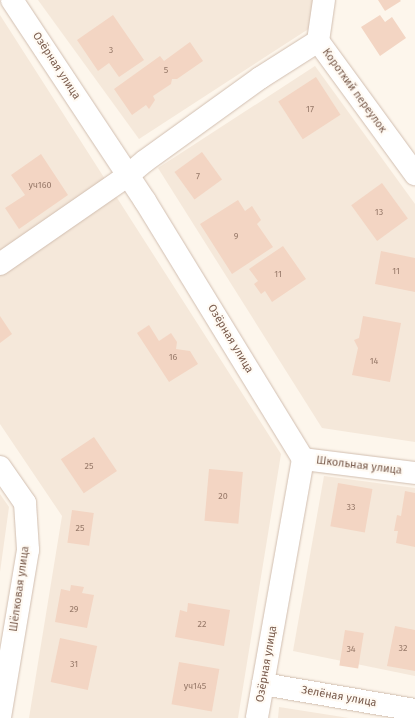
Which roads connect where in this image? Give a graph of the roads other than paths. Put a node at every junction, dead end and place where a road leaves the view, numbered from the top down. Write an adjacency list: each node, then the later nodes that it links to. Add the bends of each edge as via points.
1 (12, 0): 5 (street, Озёрная улица)
2 (324, 0): 3 (street, Короткий переулок)
3 (318, 41): 4 (street, Короткий переулок); 5 (street, via 260,78 145,160)
4 (415, 174)
5 (127, 176): 6 (street); 7 (street, Озёрная улица, via 145,201)
6 (0, 264)
7 (303, 459): 9 (street, Школьная улица); 10 (street, Озёрная улица)
8 (0, 467): 12 (street, Шёлковая улица, via 25,503 28,550)
9 (415, 473)
10 (263, 684): 11 (street, Зелёная улица); 13 (street, Озёрная улица)
11 (415, 710)
12 (0, 718)
13 (257, 718)

